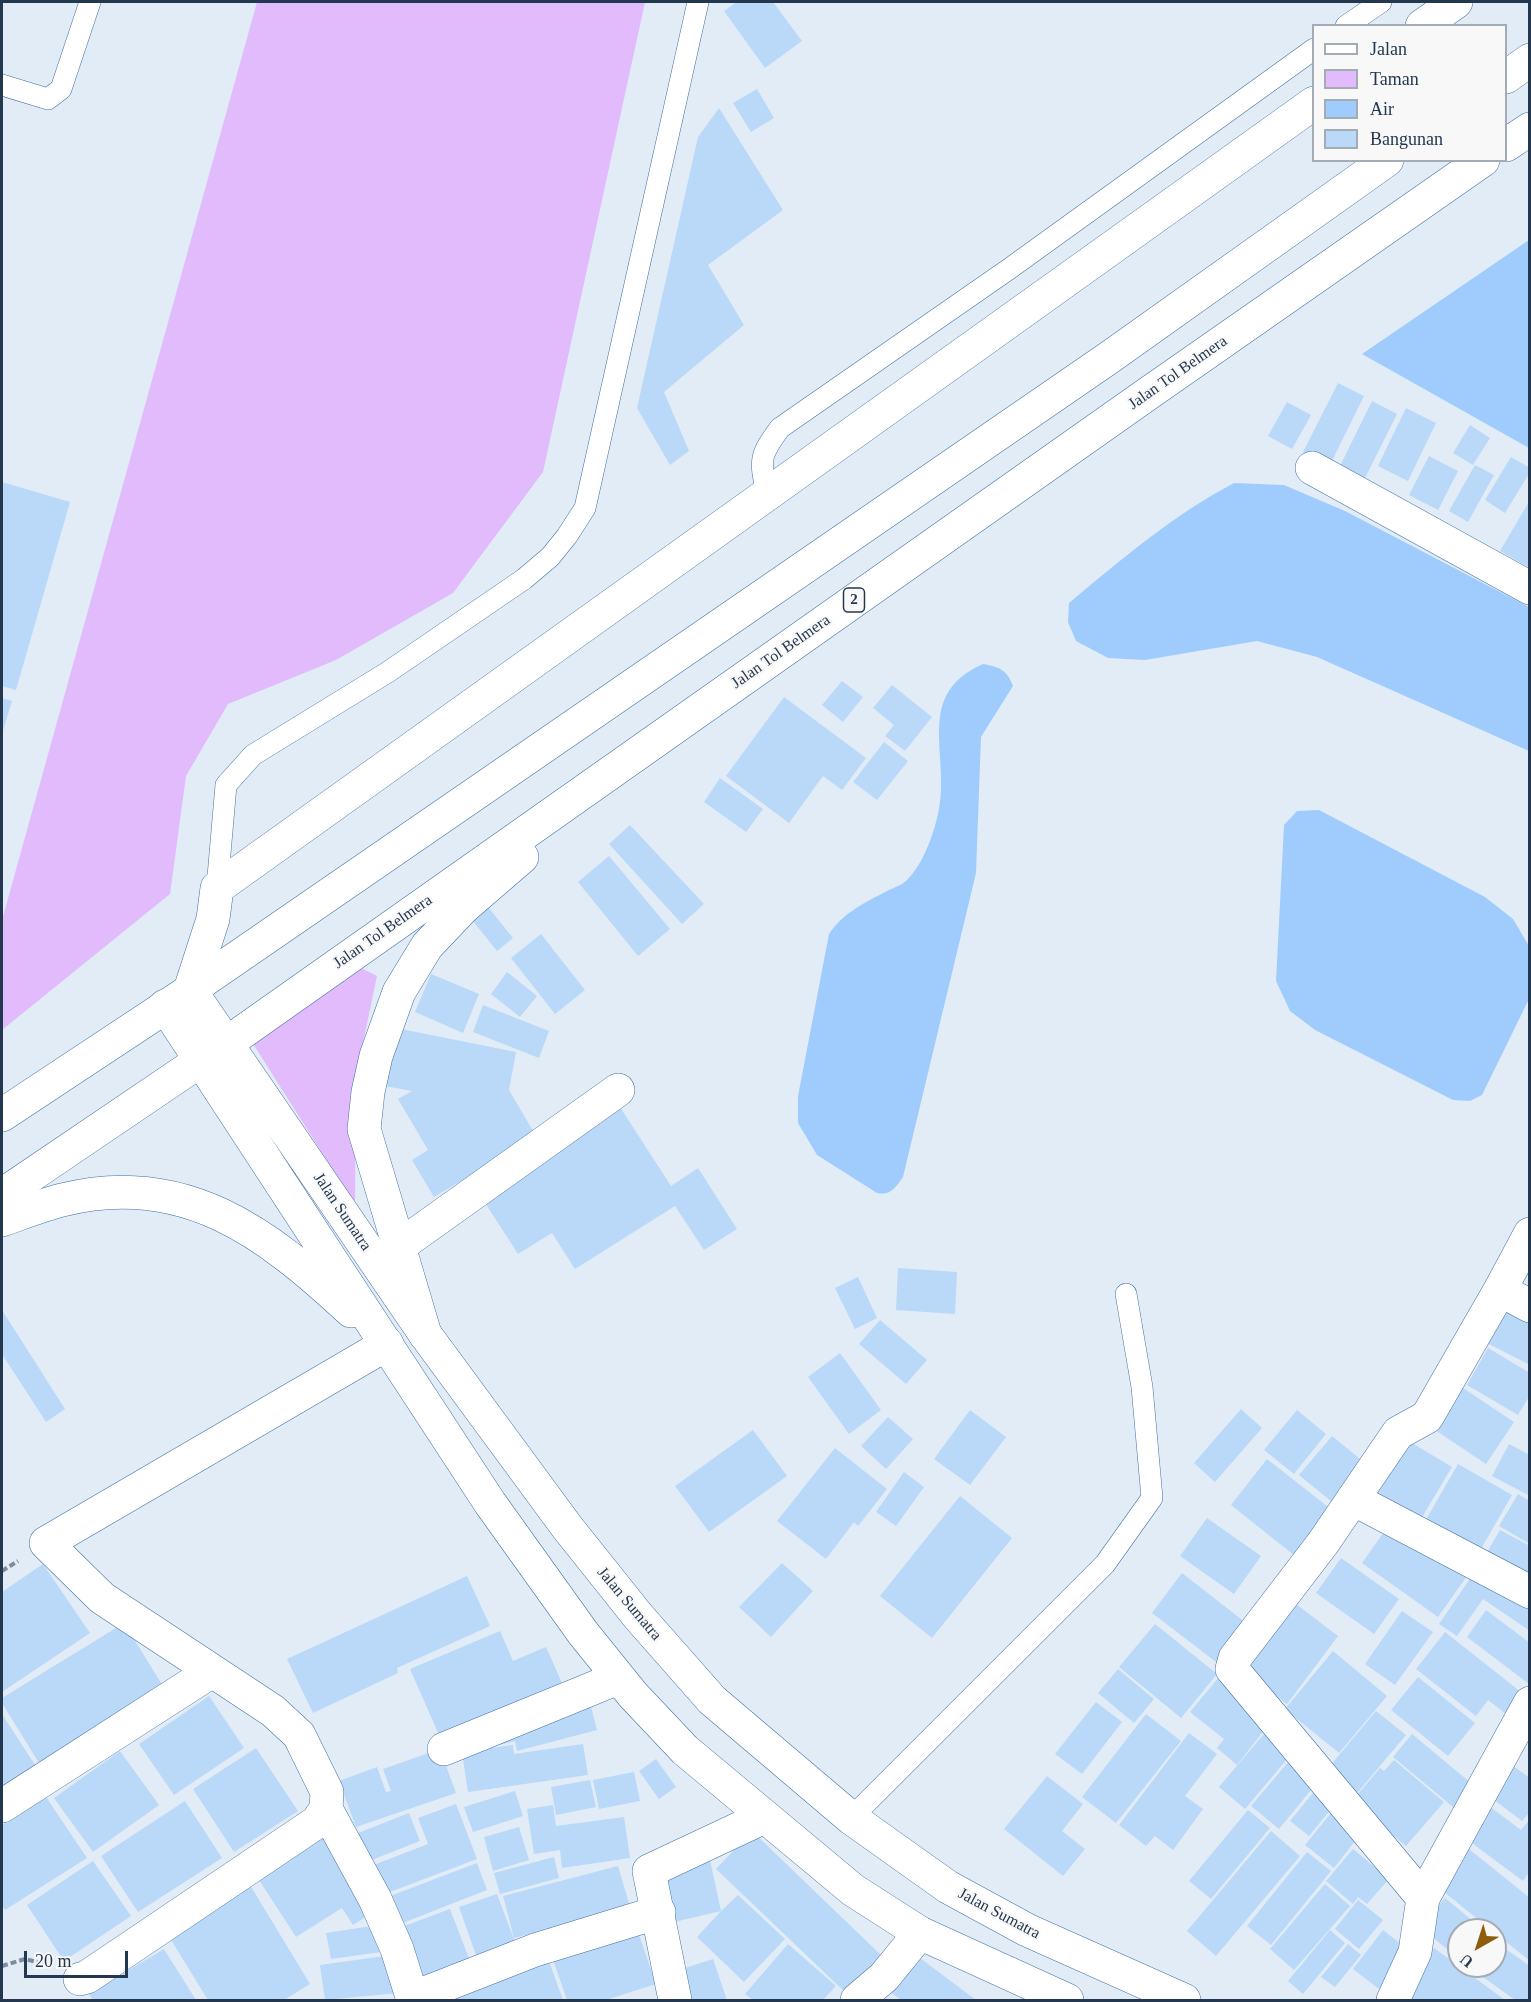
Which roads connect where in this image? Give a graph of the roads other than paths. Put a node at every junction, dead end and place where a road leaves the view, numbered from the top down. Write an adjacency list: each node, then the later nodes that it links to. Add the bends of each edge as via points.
1 (90, 2): 10 (lane, via 61,89 55,96 48,99)
2 (698, 2): 20 (lane, via 585,508 550,557 524,579 388,672 253,755 226,785)
3 (1381, 2): 5 (lane)
4 (1456, 2): 6 (main road)
5 (1349, 24)
6 (1425, 24)
7 (1312, 50): 17 (lane, via 780,428 763,450 760,465)
8 (1530, 60): 9 (main road)
9 (1507, 76)
10 (2, 85)
11 (1312, 104): 17 (main road)
12 (1530, 129): 13 (main road)
13 (1507, 144)
14 (1385, 162): 21 (main road, via 1110,357)
15 (1481, 162): 19 (main road, Jalan Tol Belmera / 2)
16 (1312, 468): 18 (main road)
17 (767, 492): 20 (main road)
18 (1530, 588)
19 (659, 738): 22 (main road, Jalan Tol Belmera / 2); 28 (main road, via 464,907 427,946 399,992 376,1056 364,1129)
20 (217, 888): 21 (main road, via 213,919)
21 (178, 998): 22 (main road, Jalan Sumatra); 24 (main road)
22 (214, 1051): 25 (main road); 32 (main road, Jalan Sumatra); 33 (main road, Jalan Sumatra)
23 (618, 1090): 28 (main road)
24 (2, 1115)
25 (2, 1195)
26 (2, 1220): 33 (main road, via 63,1200 111,1193 162,1195 198,1203 229,1216 305,1269)
27 (1530, 1234): 29 (main road)
28 (398, 1247): 32 (main road)
29 (1500, 1290): 31 (main road); 34 (main road, via 1427,1417 1398,1432)
30 (1126, 1293): 43 (lane, via 1142,1387 1152,1498 1105,1564)
31 (1530, 1306)
32 (425, 1334): 43 (main road, Jalan Sumatra, via 567,1527 645,1624 712,1700)
33 (387, 1344): 36 (main road, via 46,1543 102,1598); 37 (main road, Jalan Sumatra, via 490,1503)
34 (1353, 1499): 35 (main road); 44 (main road, via 1235,1658 1232,1669)
35 (1530, 1592)
36 (212, 1671): 40 (main road); 41 (main road, via 273,1711 299,1735 327,1792)
37 (618, 1678): 39 (main road); 42 (main road, Jalan Sumatra, via 685,1750)
38 (1530, 1703): 44 (main road)
39 (444, 1749)
40 (2, 1806)
41 (326, 1809): 47 (main road, via 317,1822); 48 (main road, via 375,1899 397,1949)
42 (764, 1817): 45 (main road, via 649,1870); 46 (main road, Jalan Sumatra, via 852,1890)
43 (850, 1818): 52 (main road, Jalan Sumatra, via 958,1892 1027,1930)
44 (1423, 1898): 53 (main road, via 1415,1952)
45 (659, 1912): 48 (main road, via 535,1950); 49 (main road)
46 (920, 1933): 50 (main road, via 884,1977); 51 (main road, Jalan Sumatra)
47 (80, 1979)
48 (412, 1999)
49 (675, 2001)
50 (857, 2001)
51 (1067, 2001)
52 (1184, 2001)
53 (1394, 2001)

